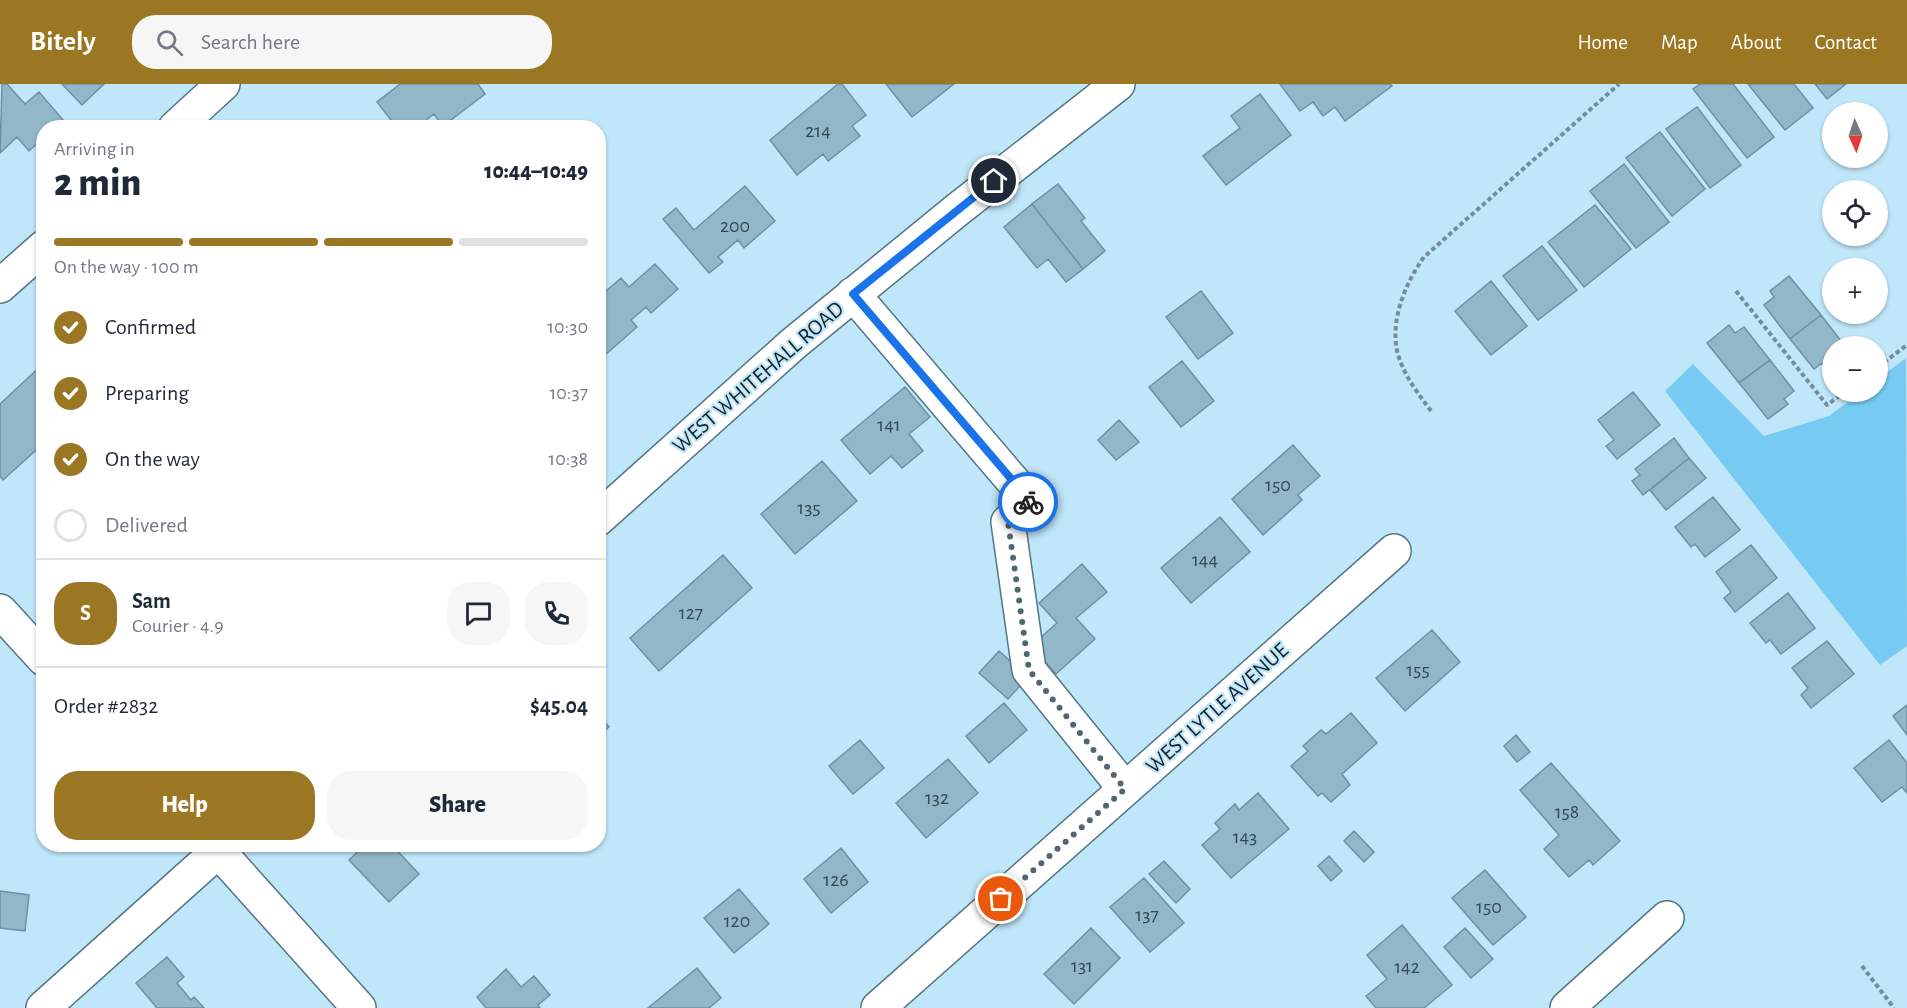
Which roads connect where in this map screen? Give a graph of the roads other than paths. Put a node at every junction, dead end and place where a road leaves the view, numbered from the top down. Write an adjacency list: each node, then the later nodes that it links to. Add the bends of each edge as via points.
1 (223, 84): 3 (street)
2 (1118, 84): 6 (street, WEST WHITEHALL ROAD)
3 (185, 120)
4 (36, 254): 5 (street)
5 (0, 286)
6 (853, 294): 7 (street, WEST WHITEHALL ROAD); 11 (street, via 1030,501 1008,522 1029,670)
7 (606, 512)
8 (1394, 551): 11 (street, WEST LYTLE AVENUE)
9 (0, 611): 10 (street)
10 (36, 650)
11 (1125, 789): 17 (street, WEST LYTLE AVENUE)
12 (214, 852): 15 (street)
13 (223, 852): 16 (street)
14 (1667, 918): 18 (street)
15 (43, 1008)
16 (360, 1008)
17 (878, 1008)
18 (1567, 1008)

